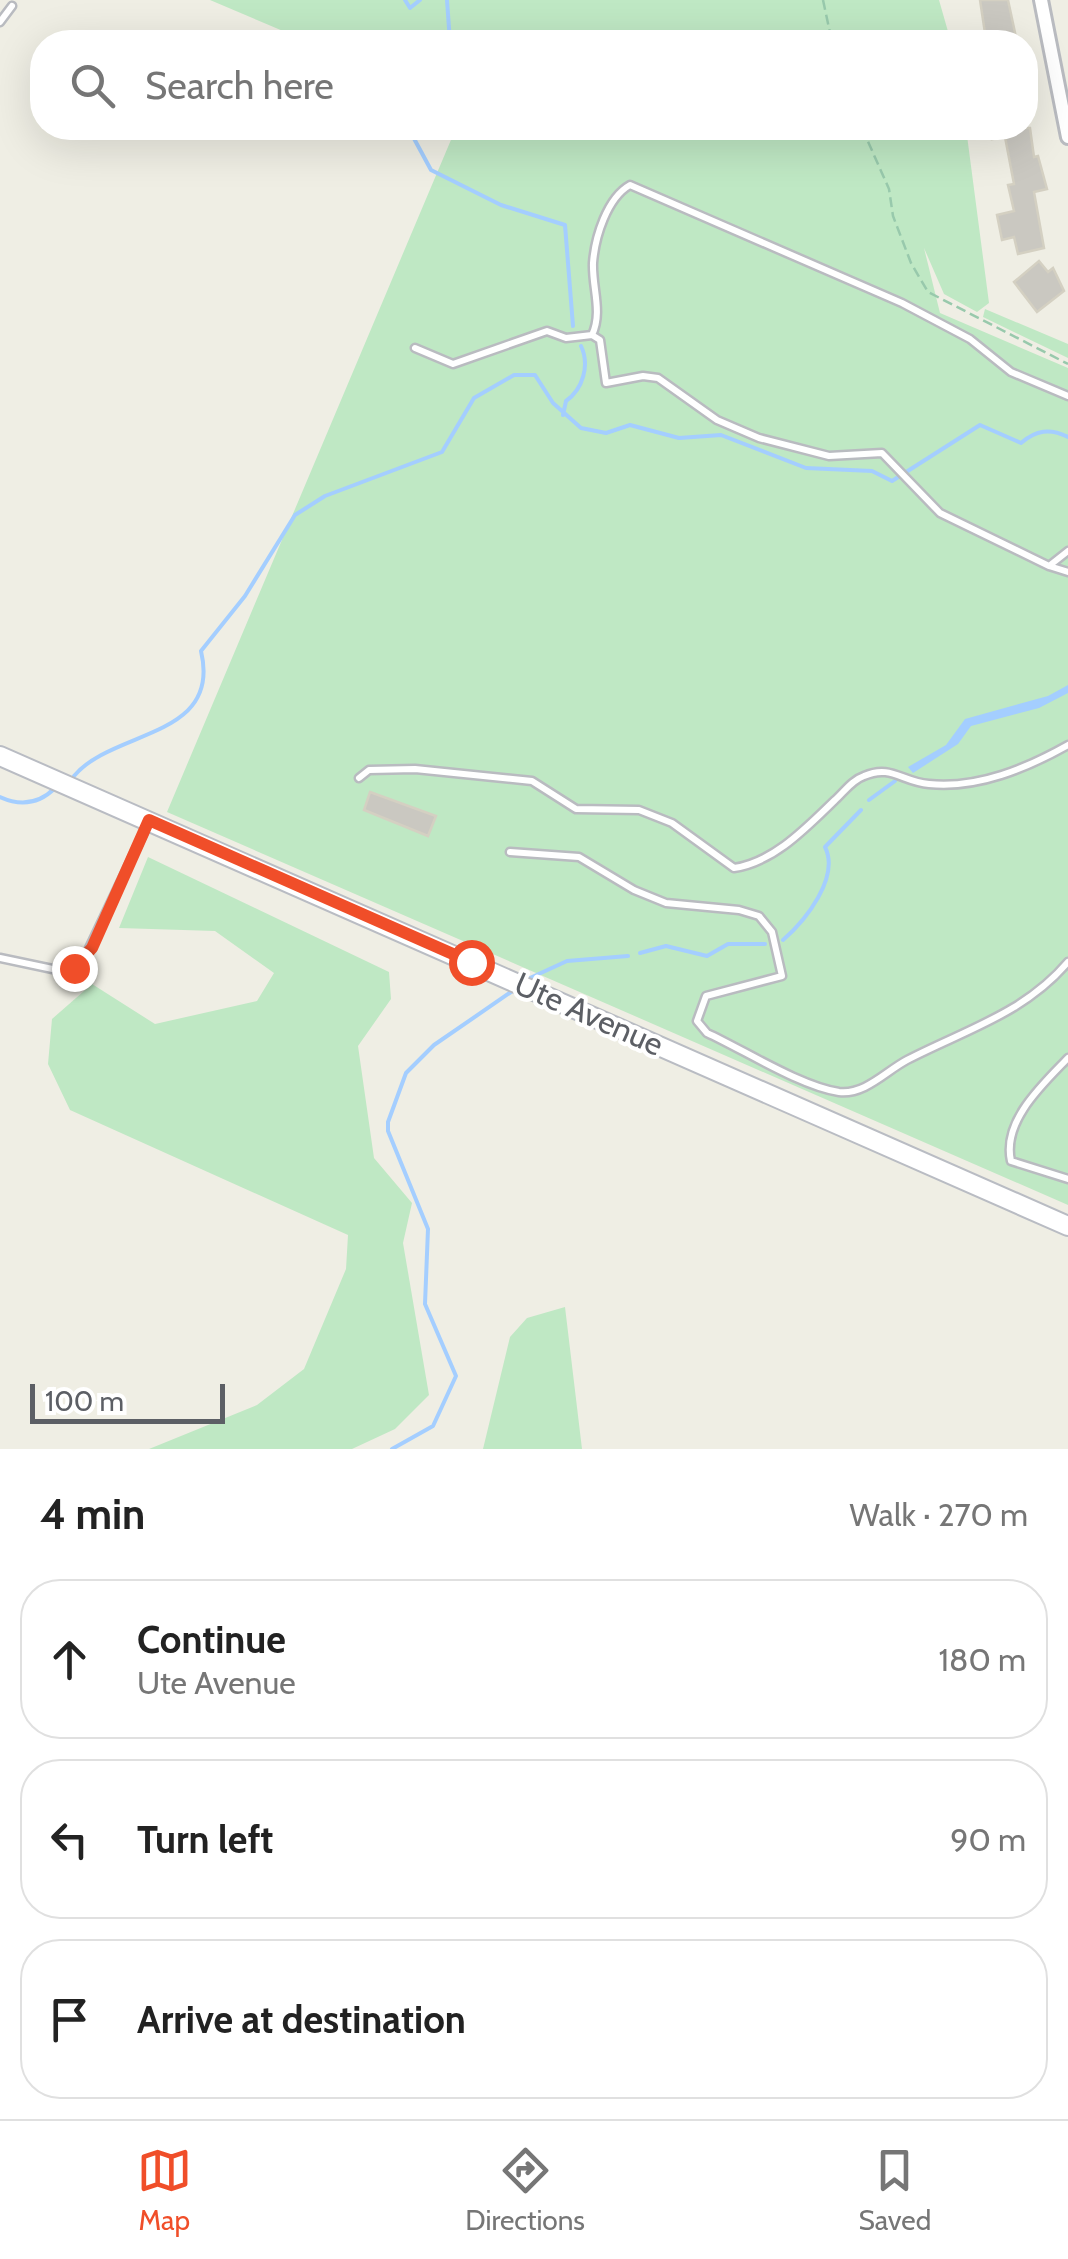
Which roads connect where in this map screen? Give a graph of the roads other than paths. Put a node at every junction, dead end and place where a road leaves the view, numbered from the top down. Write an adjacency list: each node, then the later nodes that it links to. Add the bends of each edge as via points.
1 (1041, 0): 4 (street)
2 (12, 6): 3 (lane)
3 (0, 22)
4 (1068, 137)
5 (592, 335): 6 (lane, via 566,338 547,331 453,364); 7 (lane, via 598,322 594,262 610,204 630,184 902,303 970,338 1010,372); 9 (lane, via 600,340 606,383 658,378 718,420 759,438 828,456 882,453 940,513)
6 (415, 348)
7 (1068, 396)
8 (1068, 551): 9 (lane)
9 (1049, 566): 10 (lane)
10 (1068, 572)
11 (1068, 745): 13 (lane, via 1028,768 959,783 930,785 881,769 858,778 771,854 734,868 672,823 639,810 576,809 532,782 415,769 369,770)
12 (0, 756): 14 (main road, Ute Avenue)
13 (359, 778)
14 (149, 820): 16 (lane, via 82,963 46,970); 20 (main road, Ute Avenue)
15 (510, 852): 17 (lane, via 579,856 666,903 760,916 772,932 782,976 706,996 697,1021 707,1033 843,1092 1005,1015 1050,984)
16 (0, 958)
17 (1068, 962)
18 (1068, 1058): 19 (lane, via 1026,1108 1008,1147 1012,1161)
19 (1068, 1179)
20 (1068, 1226)

